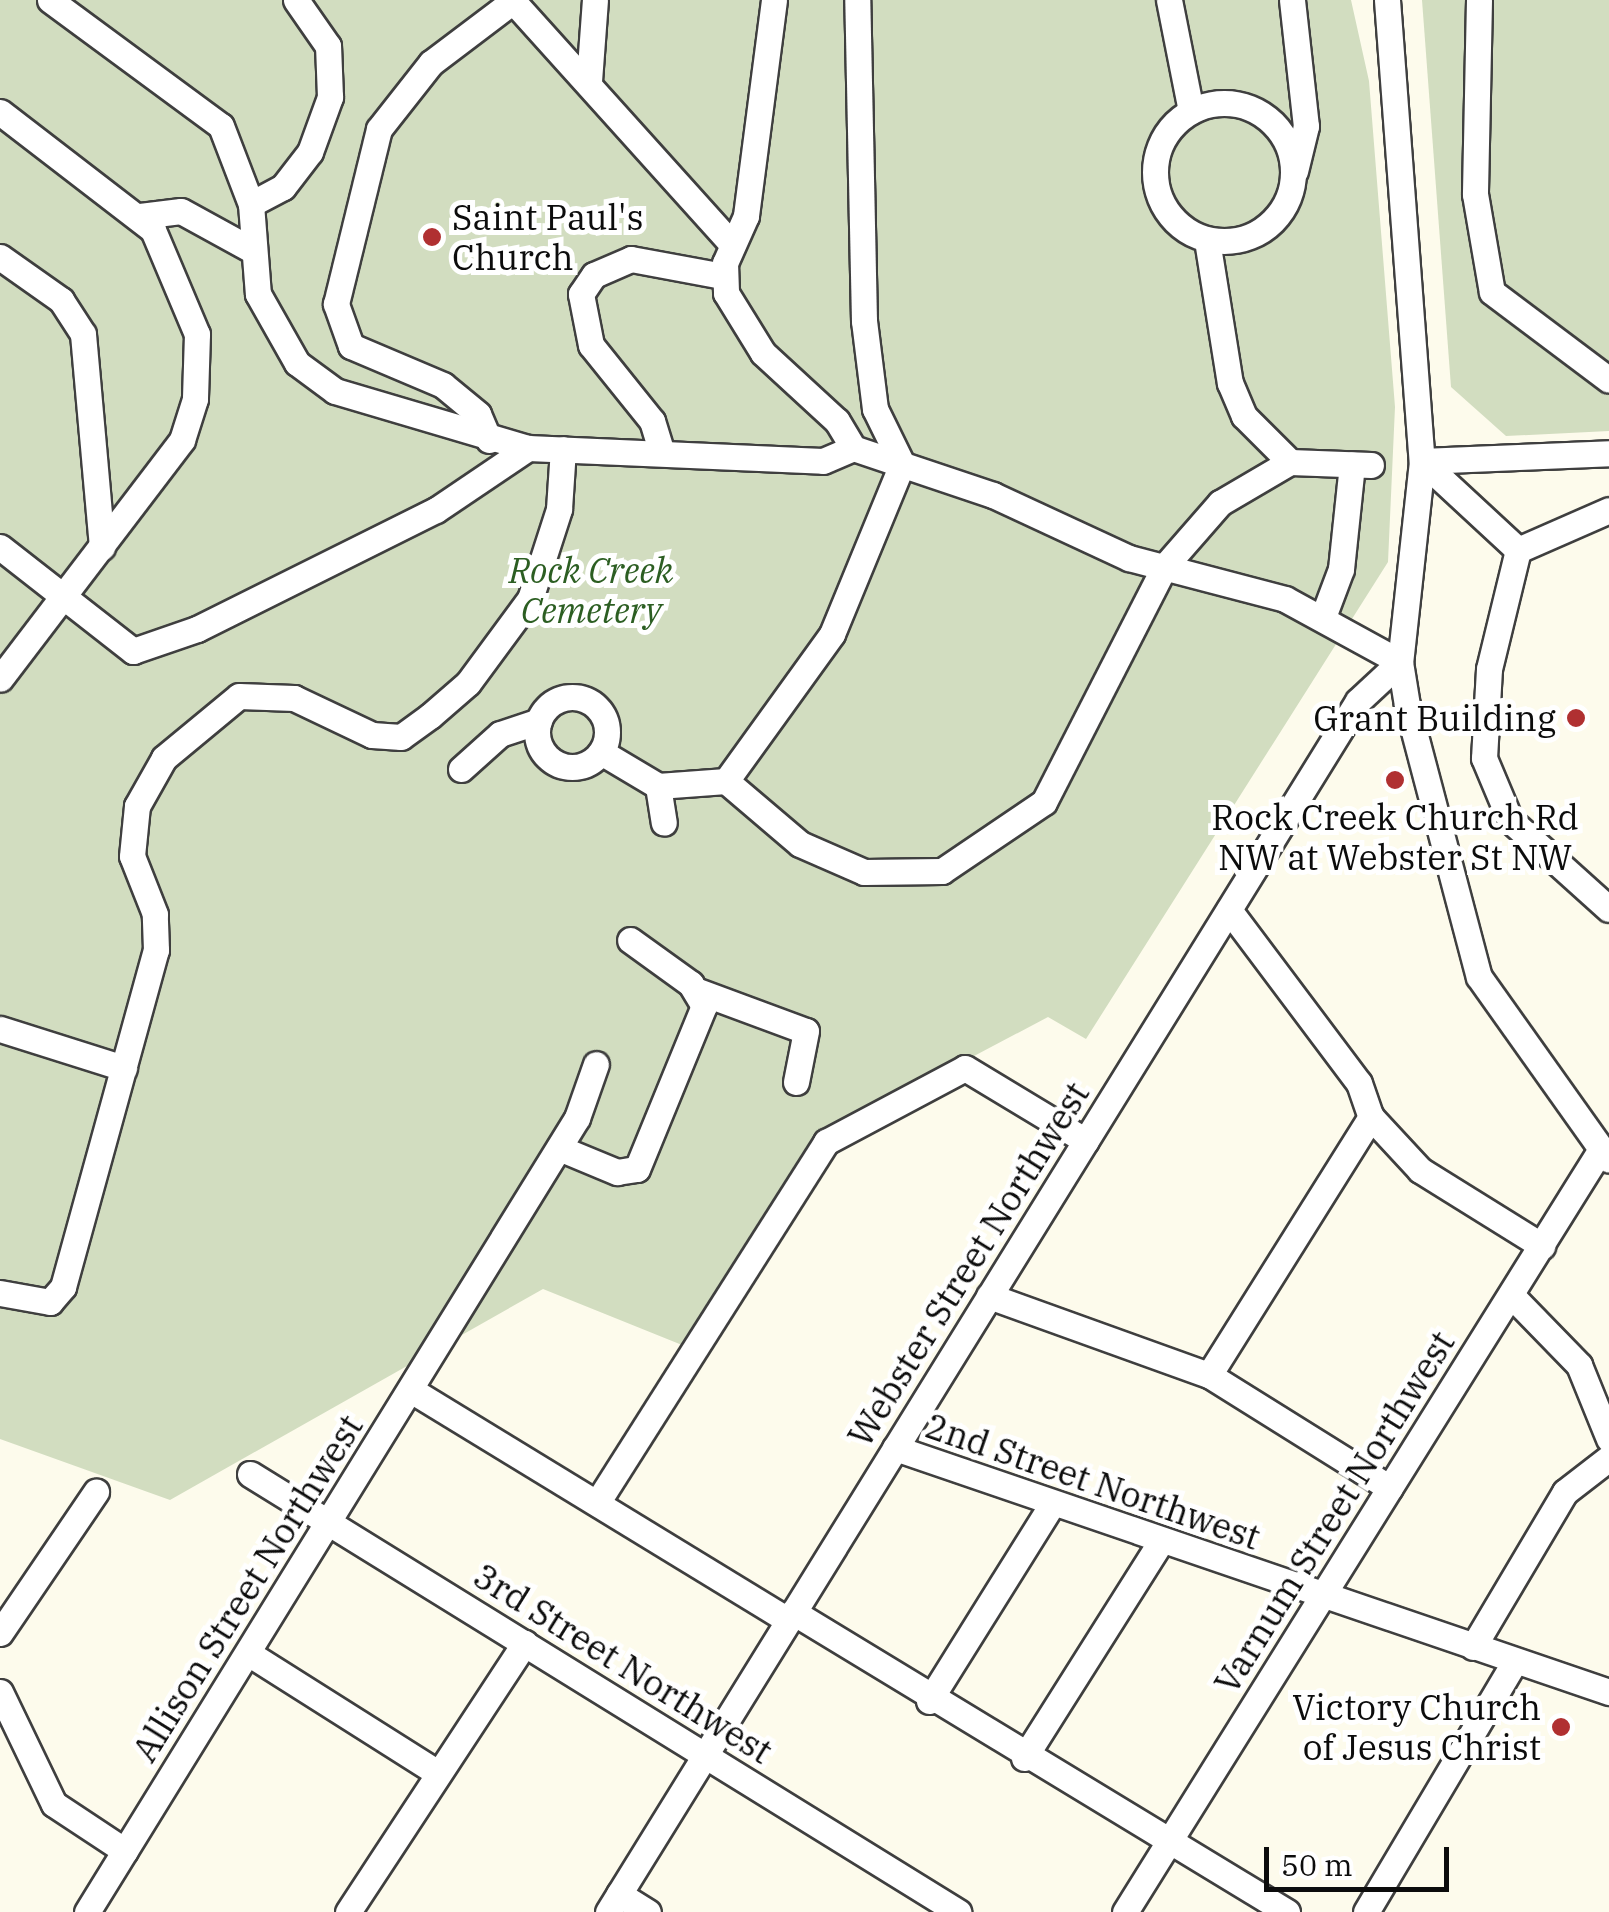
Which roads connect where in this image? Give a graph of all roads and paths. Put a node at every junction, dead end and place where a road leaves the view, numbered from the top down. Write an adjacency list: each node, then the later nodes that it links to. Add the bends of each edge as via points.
1 (50, 0): 15 (street, via 221,126)
2 (296, 0): 15 (street, via 328,46 330,97 310,152 283,187)
3 (512, 0): 11 (street); 23 (street, via 431,63 379,129 336,304 351,346 444,385 478,414)
4 (594, 0): 11 (street)
5 (774, 0): 18 (street, via 746,216)
6 (857, 0): 31 (street, via 864,321 875,409)
7 (1169, 0): 12 (street)
8 (1292, 0): 14 (street, via 1306,126)
9 (1387, 0): 29 (street)
10 (1479, 0): 22 (street, via 1475,194 1486,275 1522,319)
11 (590, 81): 18 (street)
12 (1192, 111): 14 (street, via 1221,103 1267,118 1286,142); 17 (street, via 1166,134 1155,181 1171,218)
13 (0, 112): 16 (street)
14 (1293, 180): 17 (street, via 1269,226 1237,241)
15 (251, 204): 19 (street)
16 (140, 216): 19 (street, via 181,211); 34 (street, via 188,297 195,399 182,440)
17 (1207, 240): 30 (street, via 1230,383 1244,416)
18 (732, 244): 21 (street)
19 (250, 249): 23 (street, via 258,294 297,364 372,408)
20 (0, 256): 34 (street, via 61,300 83,334)
21 (723, 276): 25 (street, via 744,329); 27 (street, via 631,259 594,275 581,294 591,345 652,421)
22 (1609, 380)
23 (490, 440): 24 (street)
24 (528, 448): 26 (street); 37 (street, via 436,510 133,650)
25 (853, 448): 27 (street, via 823,461); 31 (street)
26 (563, 449): 27 (street); 53 (street, via 559,509 530,599 468,684 430,716 401,737 372,735 294,698 239,696 164,758 137,806 132,856 156,914 156,950)
27 (662, 450)
28 (1609, 453): 29 (street)
29 (1422, 461): 35 (street); 39 (street)
30 (1290, 462): 36 (street, via 1220,503); 38 (street, via 1361,465 1341,569)
31 (902, 464): 36 (street); 44 (street, via 832,634)
32 (1609, 510): 35 (street)
33 (0, 547): 37 (street)
34 (102, 547): 37 (street)
35 (1518, 550): 47 (street, via 1489,670 1484,758 1510,820)
36 (1165, 566): 38 (street); 44 (street, via 1044,802 942,871 864,872 800,844)
37 (64, 596): 40 (street)
38 (1323, 617): 39 (street)
39 (1400, 662): 48 (street, Webster Street Northwest, via 1358,701); 58 (street, via 1475,969)
40 (0, 679)
41 (538, 721): 42 (street, via 552,760 572,767); 42 (street, via 564,697 588,700 608,729); 43 (street, via 500,734)
42 (601, 752): 45 (street)
43 (461, 768)
44 (726, 782): 45 (street)
45 (658, 786): 46 (street)
46 (664, 823)
47 (1609, 909)
48 (1229, 910): 55 (street, via 1360,1082); 56 (street, Webster Street Northwest)
49 (630, 942): 50 (street)
50 (695, 990): 54 (street, via 806,1031); 57 (street, via 704,1006 637,1169 617,1172)
51 (0, 1029): 53 (street)
52 (596, 1064): 57 (street, Allison Street Northwest)
53 (124, 1068): 60 (street, via 63,1286 50,1302)
54 (796, 1082)
55 (1371, 1118): 59 (street, via 1420,1170); 63 (street)
56 (1086, 1140): 62 (street, Webster Street Northwest); 71 (street, via 965,1068 826,1142)
57 (559, 1148): 64 (street, Allison Street Northwest)
58 (1605, 1154): 59 (street, Varnum Street Northwest)
59 (1542, 1246): 61 (street, Varnum Street Northwest)
60 (0, 1292)
61 (1511, 1294): 65 (street, via 1579,1365); 69 (street, Varnum Street Northwest)
62 (989, 1296): 63 (street); 66 (street, Webster Street Northwest)
63 (1209, 1374): 69 (street)
64 (410, 1390): 71 (street); 73 (street, Allison Street Northwest)
65 (1609, 1439)
66 (895, 1448): 72 (street, 2nd Street Northwest); 76 (street, Webster Street Northwest)
67 (1609, 1458): 79 (street, via 1564,1492)
68 (250, 1474): 73 (street, 3rd Street Northwest)
69 (1390, 1488): 75 (street, Varnum Street Northwest)
70 (96, 1492): 77 (street)
71 (598, 1503): 76 (street)
72 (1050, 1507): 74 (street, 2nd Street Northwest); 84 (street)
73 (330, 1522): 78 (street, 3rd Street Northwest); 80 (street, Allison Street Northwest)
74 (1160, 1543): 75 (street, 2nd Street Northwest); 86 (street)
75 (1322, 1596): 79 (street, 2nd Street Northwest); 88 (street, Varnum Street Northwest)
76 (791, 1616): 84 (street); 85 (street, Webster Street Northwest)
77 (0, 1633)
78 (525, 1643): 85 (street, 3rd Street Northwest); 87 (street)
79 (1473, 1646): 81 (street, 2nd Street Northwest)
80 (248, 1654): 87 (street); 89 (street, Allison Street Northwest)
81 (1515, 1661): 83 (street, 2nd Street Northwest); 97 (street)
82 (0, 1692): 89 (street, via 54,1804)
83 (1609, 1692)
84 (929, 1701): 86 (street)
85 (705, 1755): 90 (street, Webster Street Northwest); 94 (street, 3rd Street Northwest)
86 (1024, 1758): 88 (street)
87 (435, 1770): 92 (street)
88 (1168, 1845): 95 (street, Varnum Street Northwest); 96 (street)
89 (125, 1851): 91 (street, Allison Street Northwest)
90 (614, 1903): 93 (street)
91 (87, 1912)
92 (348, 1912)
93 (648, 1912)
94 (958, 1912)
95 (1126, 1912)
96 (1287, 1912)
97 (1366, 1912)

